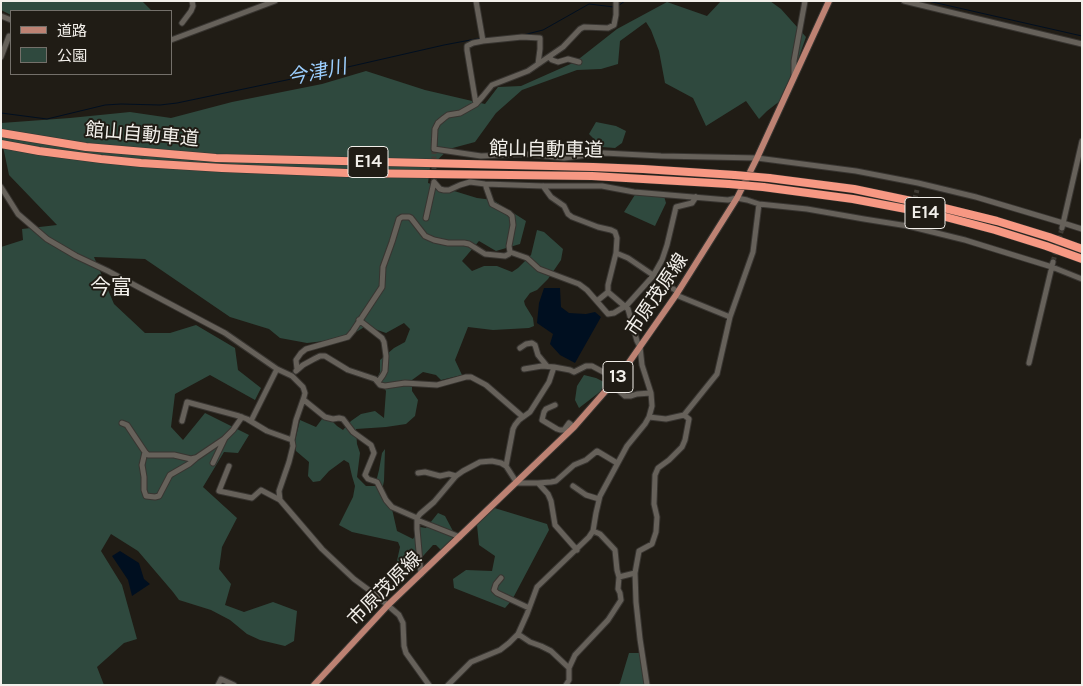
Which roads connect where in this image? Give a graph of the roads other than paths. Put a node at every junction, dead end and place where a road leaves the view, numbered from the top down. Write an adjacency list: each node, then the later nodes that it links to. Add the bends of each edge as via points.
1 (192, 1): 8 (street, via 193,6)
2 (275, 1): 10 (street)
3 (476, 1): 11 (street)
4 (616, 1): 14 (street, via 614,25 608,28 584,27)
5 (805, 1): 17 (street)
6 (829, 1): 17 (main road, 市原茂原線 / 13)
7 (904, 1): 12 (street)
8 (182, 23)
9 (10, 36): 13 (street)
10 (172, 40)
11 (483, 41): 16 (street, via 540,38); 18 (street, via 467,46)
12 (1082, 44)
13 (1, 57)
14 (549, 57): 15 (street, via 558,62 568,59); 16 (street)
15 (579, 62)
16 (538, 64): 18 (street, via 492,85)
17 (794, 78): 22 (main road, 市原茂原線 / 13)
18 (476, 104): 22 (street, via 438,124 434,148 481,156 525,154 564,158 604,153)
19 (1, 134): 34 (highway, 館山自動車道 / E14, bridge, via 86,147 192,157 593,167 769,178 854,189 940,207 997,221)
20 (1082, 141): 32 (street)
21 (1, 144): 37 (highway, 館山自動車道 / E14, bridge, via 101,159 222,168 601,177 764,187 853,199 938,216 994,230)
22 (758, 158): 23 (street); 29 (main road, 市原茂原線 / 13)
23 (918, 183): 27 (street); 32 (street, via 976,197)
24 (485, 184): 25 (street); 31 (street, via 470,182 444,190 434,182); 35 (street, via 492,204 512,216)
25 (543, 186): 28 (street, via 602,186); 36 (street, via 572,217 615,232)
26 (1, 187): 53 (street, via 18,214 47,239 224,333)
27 (916, 190)
28 (696, 197): 29 (street); 39 (street, via 692,203 676,208 662,260)
29 (737, 198): 30 (street); 42 (main road, 市原茂原線 / 13)
30 (760, 204): 38 (street, via 909,224); 45 (street, via 753,252)
31 (426, 218)
32 (1062, 225): 33 (street)
33 (1082, 229)
34 (1082, 249)
35 (510, 252): 43 (street, via 527,258 539,269 579,284); 46 (street, via 506,256 485,254 470,244 434,240 425,236 411,218 402,217 383,267 382,286)
36 (616, 253): 39 (street); 41 (street)
37 (1082, 259)
38 (1053, 264): 40 (street); 49 (street)
39 (653, 276): 42 (street); 44 (street)
40 (1082, 279)
41 (608, 292): 43 (street); 44 (street)
42 (677, 294): 45 (street); 47 (main road, 市原茂原線 / 13)
43 (597, 301): 44 (street, via 608,314)
44 (625, 306): 47 (street)
45 (730, 317): 61 (street, via 716,374)
46 (359, 320): 54 (street, via 348,337 301,353 296,360); 56 (street, via 384,342 385,370)
47 (640, 347): 57 (main road, 市原茂原線 / 13); 58 (street)
48 (520, 348): 50 (street, via 529,343 535,345)
49 (1029, 363)
50 (547, 366): 51 (street); 52 (street)
51 (554, 367): 57 (street, via 574,372 592,366); 63 (street, via 549,382 530,412)
52 (524, 368)
53 (277, 369): 55 (street); 66 (street)
54 (297, 369): 55 (street); 56 (street, via 325,356)
55 (292, 376): 59 (street, via 303,387)
56 (378, 382): 63 (street, via 384,386 405,383 437,385 471,377 486,385)
57 (614, 382): 58 (street, via 625,396); 68 (main road, 市原茂原線 / 13)
58 (651, 393): 64 (street)
59 (304, 400): 70 (street); 84 (street, via 325,417 343,419 353,432 371,445 374,453 365,475 377,482 392,507)
60 (555, 405): 68 (street, via 546,409 542,420 560,430 569,424)
61 (684, 415): 64 (street, via 666,419); 88 (street, via 689,419 682,447 658,468 655,475 656,532 652,544 640,551)
62 (242, 417): 65 (street, via 188,402); 66 (street); 69 (street)
63 (523, 417): 76 (street, via 513,429)
64 (649, 417): 74 (street)
65 (182, 421)
66 (251, 421): 70 (street)
67 (122, 423): 71 (street)
68 (574, 427): 80 (main road, 市原茂原線 / 13)
69 (225, 437): 72 (street); 73 (street)
70 (292, 440): 83 (street, via 289,462 279,491)
71 (144, 452): 72 (street, via 148,455); 72 (street, via 144,490 150,497 159,496 170,475)
72 (196, 458)
73 (214, 463)
74 (617, 463): 79 (street, via 597,451 556,481); 82 (street)
75 (229, 466): 83 (street, via 219,491 252,498 261,490)
76 (506, 466): 78 (street, via 492,461 480,462); 80 (street)
77 (418, 473): 78 (street)
78 (456, 476): 84 (street)
79 (538, 482): 80 (street); 87 (street, via 548,494 555,525)
80 (517, 483): 86 (main road, 市原茂原線 / 13)
81 (573, 486): 82 (street)
82 (599, 499): 85 (street)
83 (280, 500): 92 (street, via 322,549)
84 (417, 519): 86 (street); 89 (street)
85 (593, 531): 87 (street); 90 (street, via 605,538 615,550)
86 (460, 537): 89 (main road, 市原茂原線 / 13)
87 (576, 550): 93 (street, via 536,586)
88 (635, 573): 90 (street); 102 (street)
89 (421, 574): 92 (main road, 市原茂原線 / 13)
90 (619, 577): 95 (street, via 621,600 604,625 578,651)
91 (501, 578): 93 (street, via 494,590)
92 (388, 605): 98 (main road, 市原茂原線 / 13); 99 (street, via 404,623 406,653)
93 (529, 608): 94 (street)
94 (518, 634): 95 (street, via 551,651); 100 (street, via 500,650 471,662)
95 (569, 668): 101 (street)
96 (218, 685): 97 (street, via 221,679)
97 (234, 685)
98 (314, 685)
99 (428, 685)
100 (448, 685)
101 (566, 685)
102 (646, 685)

